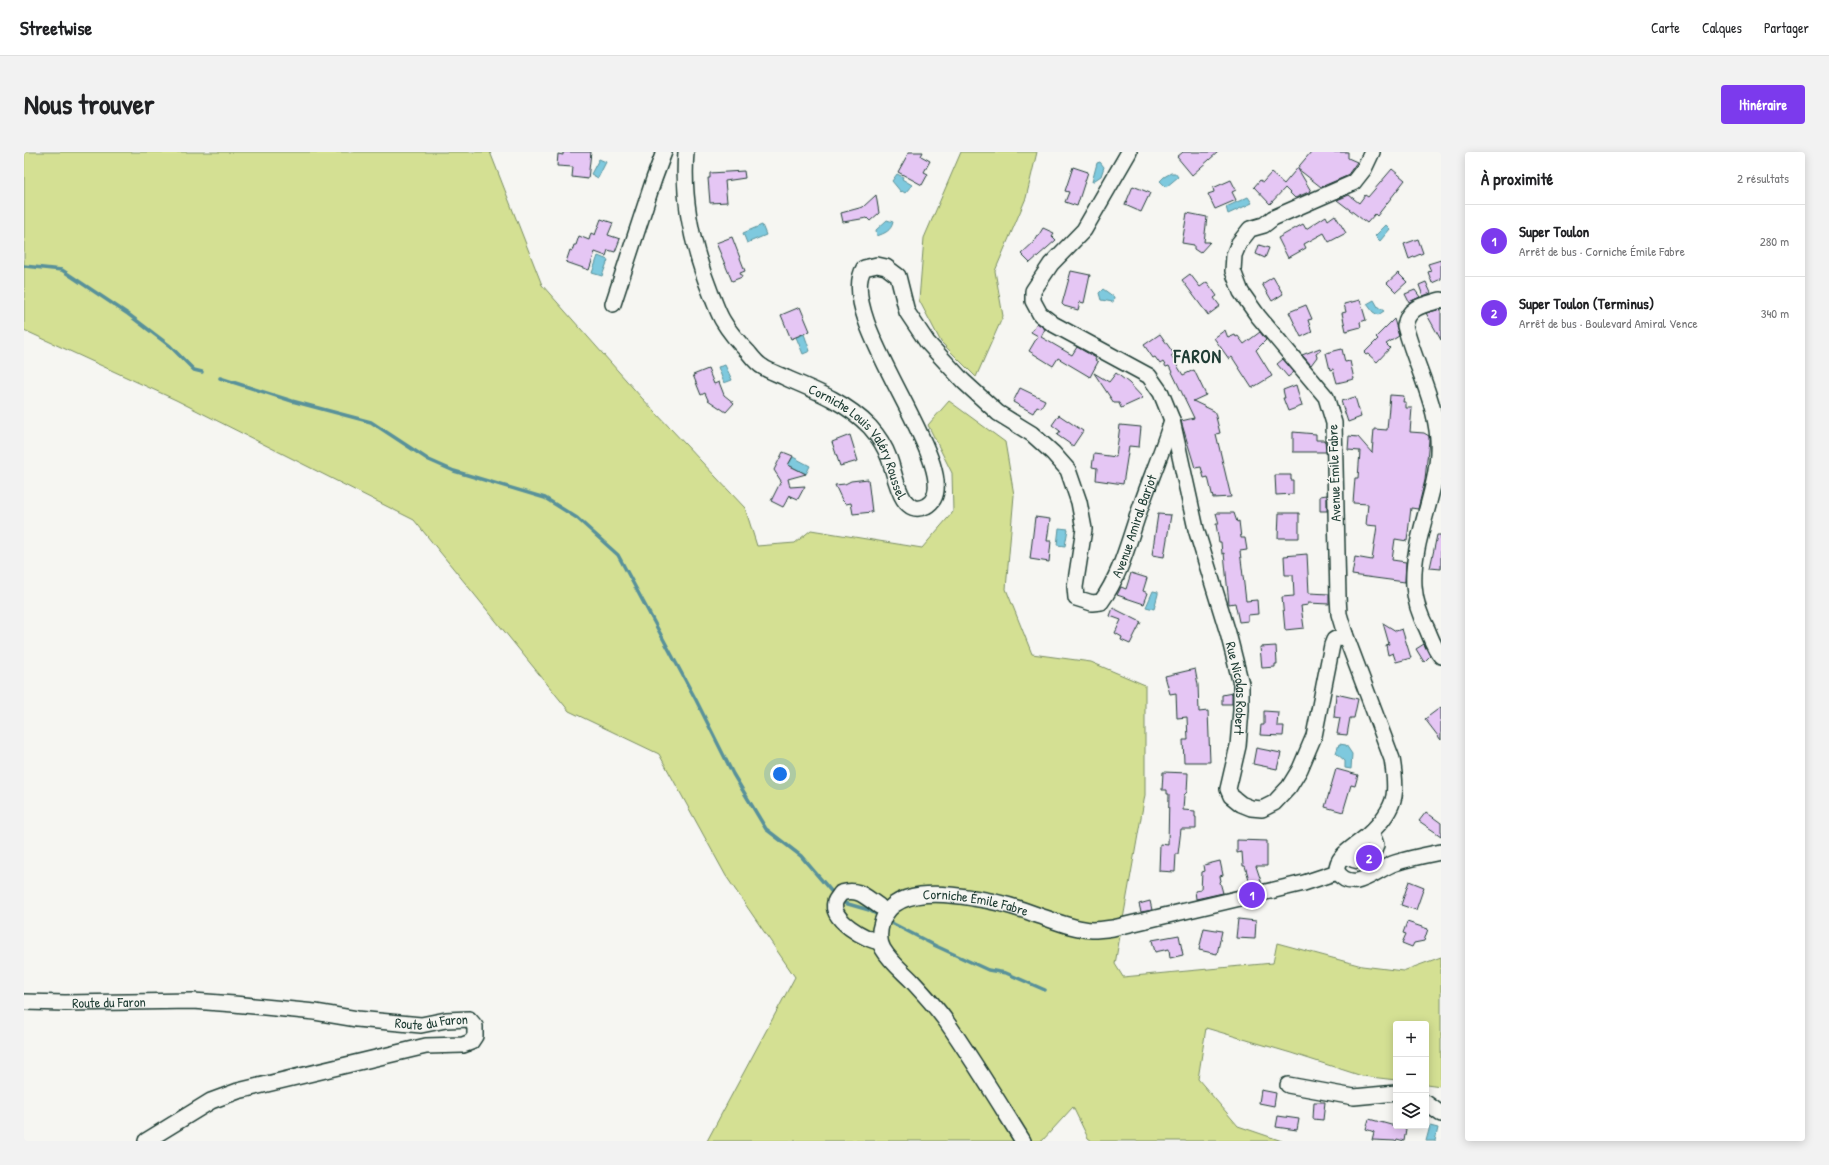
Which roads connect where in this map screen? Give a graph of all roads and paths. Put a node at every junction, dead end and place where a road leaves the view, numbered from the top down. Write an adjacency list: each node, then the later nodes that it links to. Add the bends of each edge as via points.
1 (664, 152): 6 (street)
2 (686, 152): 8 (street, Corniche Louis Valéry Roussel, via 684,172 689,222 703,273 722,319 734,338 762,367 841,403 856,414 870,427 884,448 901,496 910,506 926,506 936,492 937,478 934,465 875,346 861,303 860,275 864,268 877,265 886,267 898,276 906,312 927,342 998,413 1032,434 1068,470 1079,502 1084,529 1075,587)
3 (1129, 152): 7 (street, via 1084,230 1051,264 1036,284 1033,301 1040,314 1053,324 1149,376 1161,393)
4 (1372, 152): 9 (street, Avenue Émile Fabre, via 1364,169 1353,183 1273,218 1264,225 1250,229 1239,243 1234,256 1233,271 1241,292 1258,316 1326,397 1334,422 1338,597 1339,614)
5 (1441, 300): 10 (street, via 1412,310 1406,317 1405,326 1436,425 1436,472 1416,557 1414,586 1421,617)
6 (614, 304)
7 (1172, 420): 8 (street, Avenue Amiral Barjot, via 1162,454 1111,588 1102,602 1092,604); 9 (street, Rue Nicolas Robert, via 1196,529 1241,684 1238,746 1228,789 1231,796 1242,804 1262,809 1274,803 1289,787 1314,736 1332,645 1334,640)
8 (1076, 598)
9 (1345, 634): 12 (street, Avenue Émile Fabre, via 1392,759 1395,777 1394,796 1390,808 1368,836 1344,855 1338,863)
10 (1441, 656)
11 (1441, 852): 12 (street, via 1394,863 1358,881 1342,879)
12 (1337, 872): 14 (street, Corniche Émile Fabre, via 1304,883 1138,923 1092,930 1070,926 994,901 971,897 914,896 904,899 888,910 880,930)
13 (879, 906): 14 (street, via 855,891 840,893 835,902 844,924 871,941)
14 (880, 942): 21 (street, via 888,956 946,1021)
15 (24, 1002): 20 (street, Route du Faron, via 193,1001 421,1025 469,1019 475,1026 475,1036 471,1042 463,1045 426,1046 283,1078 238,1091 211,1101)
16 (1288, 1085): 17 (street, via 1354,1097)
17 (1393, 1093)
18 (1429, 1106): 19 (street)
19 (1441, 1114)
20 (146, 1141)
21 (1023, 1141)

